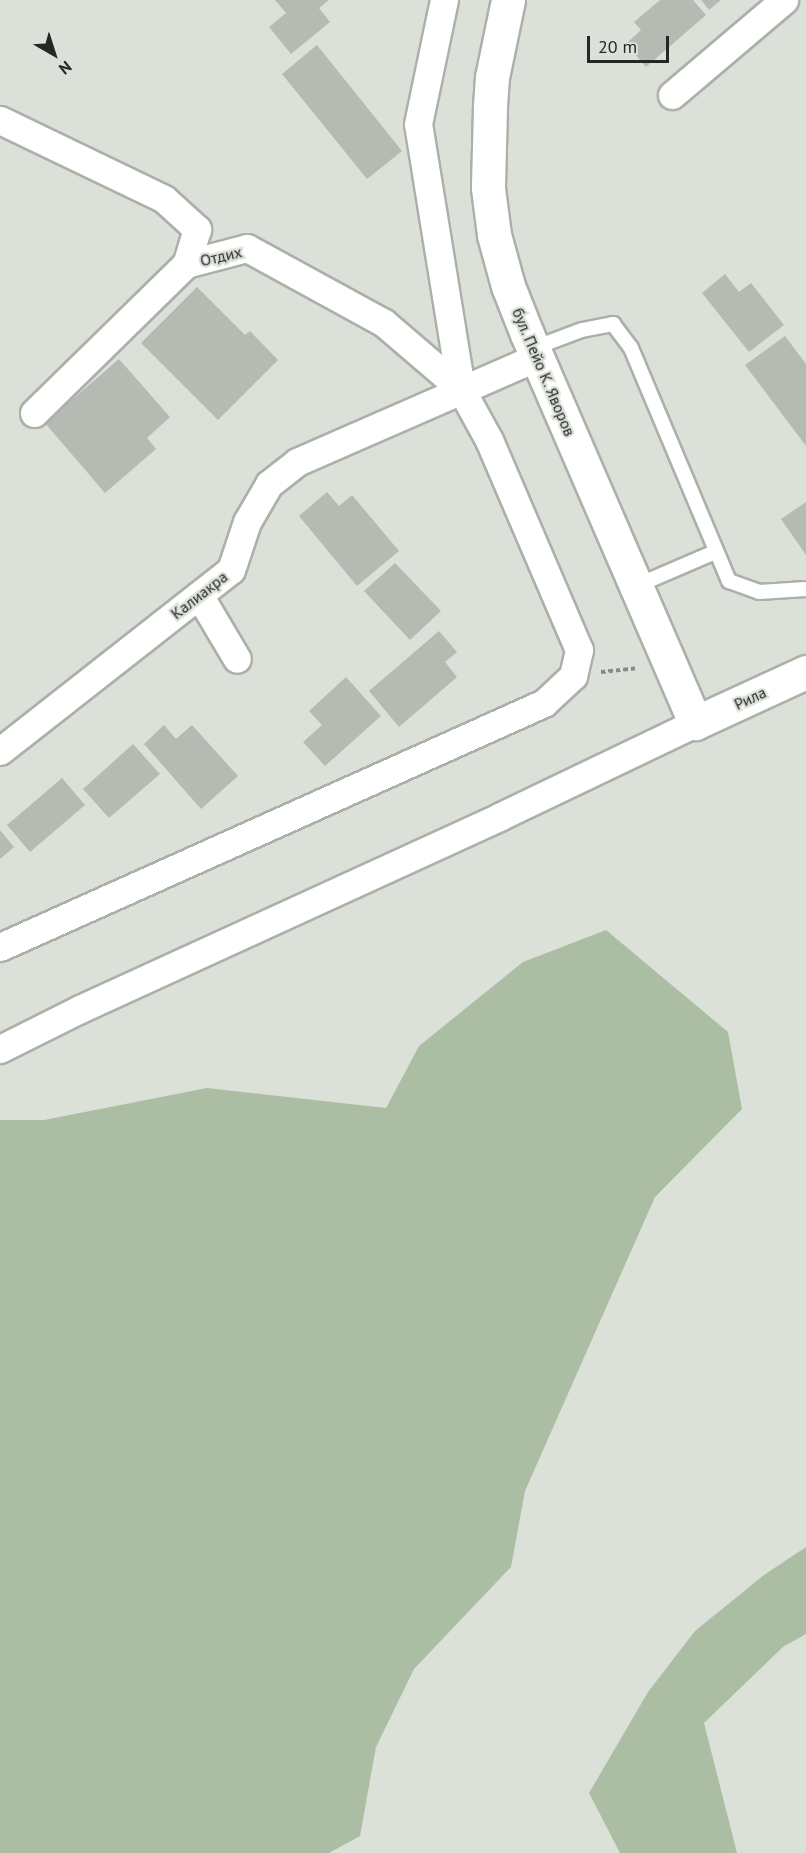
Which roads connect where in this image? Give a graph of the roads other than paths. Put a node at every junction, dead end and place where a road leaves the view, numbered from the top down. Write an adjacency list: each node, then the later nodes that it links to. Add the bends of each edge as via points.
1 (444, 0): 8 (street, via 418,124)
2 (508, 0): 7 (street, бул. Пейо К. Яворов, via 492,77 488,188 494,235 505,276)
3 (784, 0): 4 (street)
4 (672, 94)
5 (0, 120): 6 (street, via 164,199 197,229)
6 (186, 264): 8 (street, Отдих, via 247,248 384,323); 9 (street, Отдих)
7 (535, 353): 8 (street, Калиакра); 10 (lane, via 582,330 613,324 631,348); 11 (street, бул. Пейо К. Яворов)
8 (461, 389): 13 (street, Калиакра, via 297,462 269,484 247,522 231,570); 18 (street, via 489,440 579,650 573,676 544,703)
9 (34, 413)
10 (715, 552): 11 (lane); 12 (lane, via 729,580 759,592)
11 (636, 586): 16 (street, бул. Пейо К. Яворов)
12 (806, 589)
13 (199, 595): 14 (street); 17 (street, Калиакра)
14 (237, 659)
15 (806, 672): 16 (street, Рила)
16 (695, 723): 19 (street)
17 (0, 751)
18 (0, 947)
19 (0, 1049)

